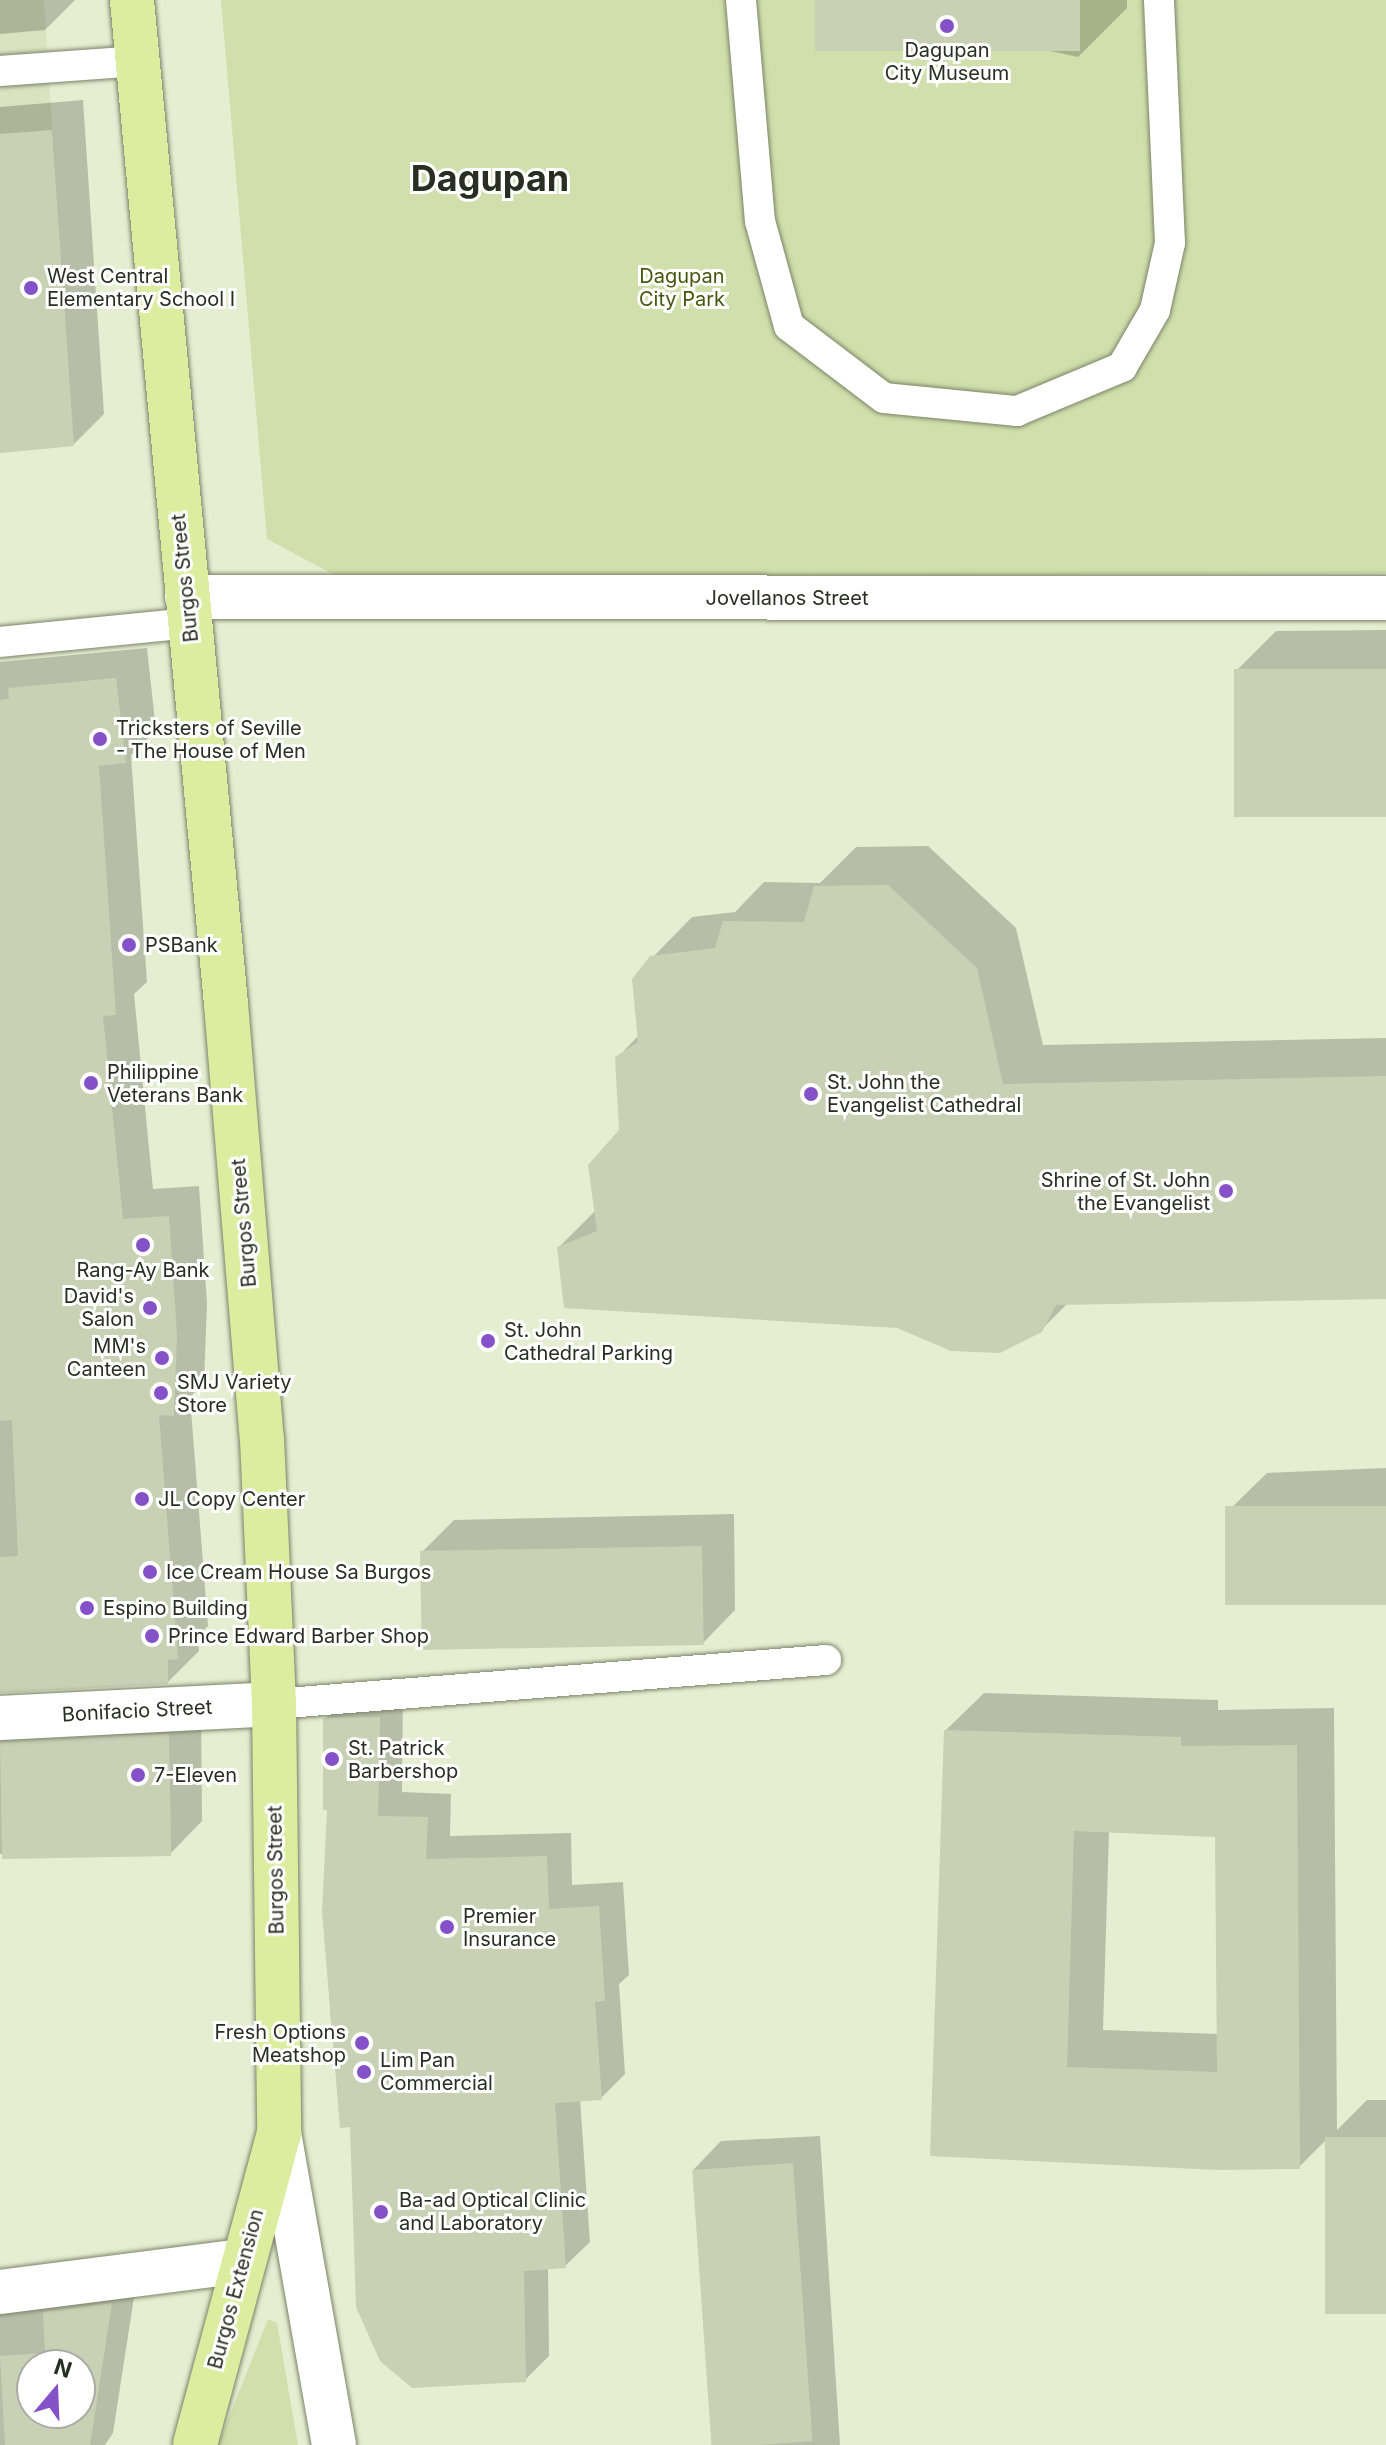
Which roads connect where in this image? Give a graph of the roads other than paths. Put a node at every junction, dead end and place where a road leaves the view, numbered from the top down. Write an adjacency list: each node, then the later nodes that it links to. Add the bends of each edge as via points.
1 (132, 0): 4 (main road, Burgos Street)
2 (741, 0): 3 (lane, via 760,221 789,326 884,398 1017,411 1122,367 1155,310 1170,243)
3 (1159, 0)
4 (138, 61): 5 (lane); 7 (main road, Burgos Street)
5 (0, 71)
6 (1386, 598): 7 (street, Jovellanos Street)
7 (189, 610): 8 (lane); 10 (main road, Burgos Street, via 262,1439)
8 (0, 642)
9 (826, 1660): 10 (lane)
10 (274, 1704): 11 (street, Bonifacio Street); 12 (main road, Burgos Street)
11 (0, 1718)
12 (279, 2133): 13 (main road, Burgos Extension); 16 (street, Burgos Street)
13 (243, 2261): 14 (street); 15 (main road, Burgos Extension)
14 (0, 2292)
15 (195, 2445)
16 (334, 2445)

